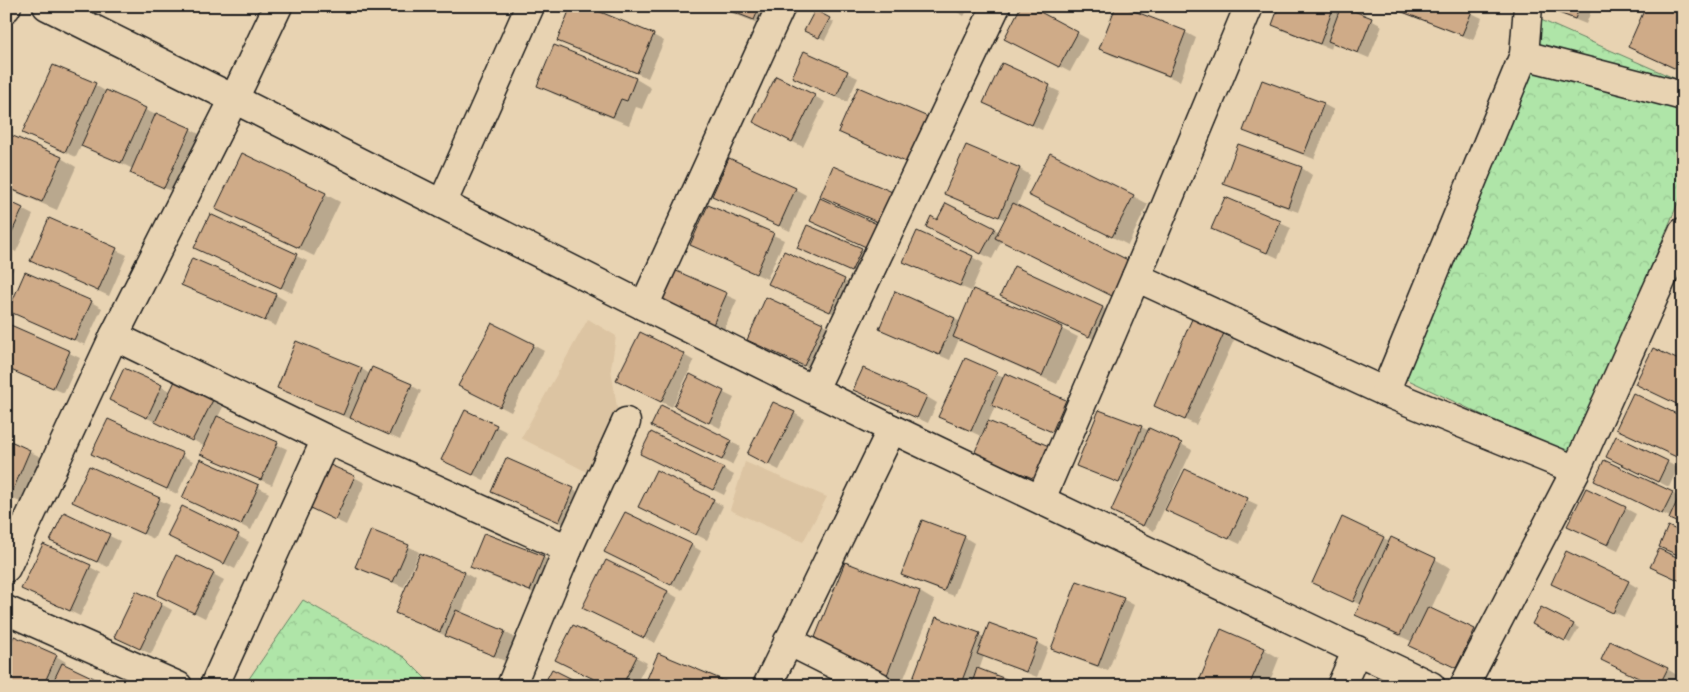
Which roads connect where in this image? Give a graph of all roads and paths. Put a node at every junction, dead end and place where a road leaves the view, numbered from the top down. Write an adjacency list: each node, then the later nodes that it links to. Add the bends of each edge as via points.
1 (47, 6): 10 (street)
2 (278, 6): 10 (street)
3 (530, 6): 11 (street)
4 (781, 6): 14 (street)
5 (996, 6): 16 (street)
6 (1249, 6): 13 (street)
7 (1528, 6): 8 (street)
8 (1524, 55): 9 (street); 17 (street)
9 (1683, 96)
10 (234, 98): 11 (street); 15 (street)
11 (442, 204): 14 (street)
12 (1683, 232): 21 (street)
13 (1136, 277): 17 (street); 22 (street)
14 (644, 306): 16 (street)
15 (114, 336): 20 (street); 24 (street)
16 (814, 390): 19 (street)
17 (1385, 392): 21 (street)
18 (626, 422): 23 (street)
19 (892, 429): 22 (street); 26 (street)
20 (326, 439): 23 (street); 29 (street)
21 (1576, 470): 35 (street)
22 (1041, 498): 27 (street)
23 (568, 550): 30 (street)
24 (6, 568)
25 (6, 610): 28 (street)
26 (788, 641): 31 (street); 32 (street)
27 (1357, 650): 33 (street); 34 (street)
28 (177, 685)
29 (214, 686)
30 (511, 686)
31 (767, 686)
32 (878, 686)
33 (1341, 686)
34 (1431, 686)
35 (1464, 686)

